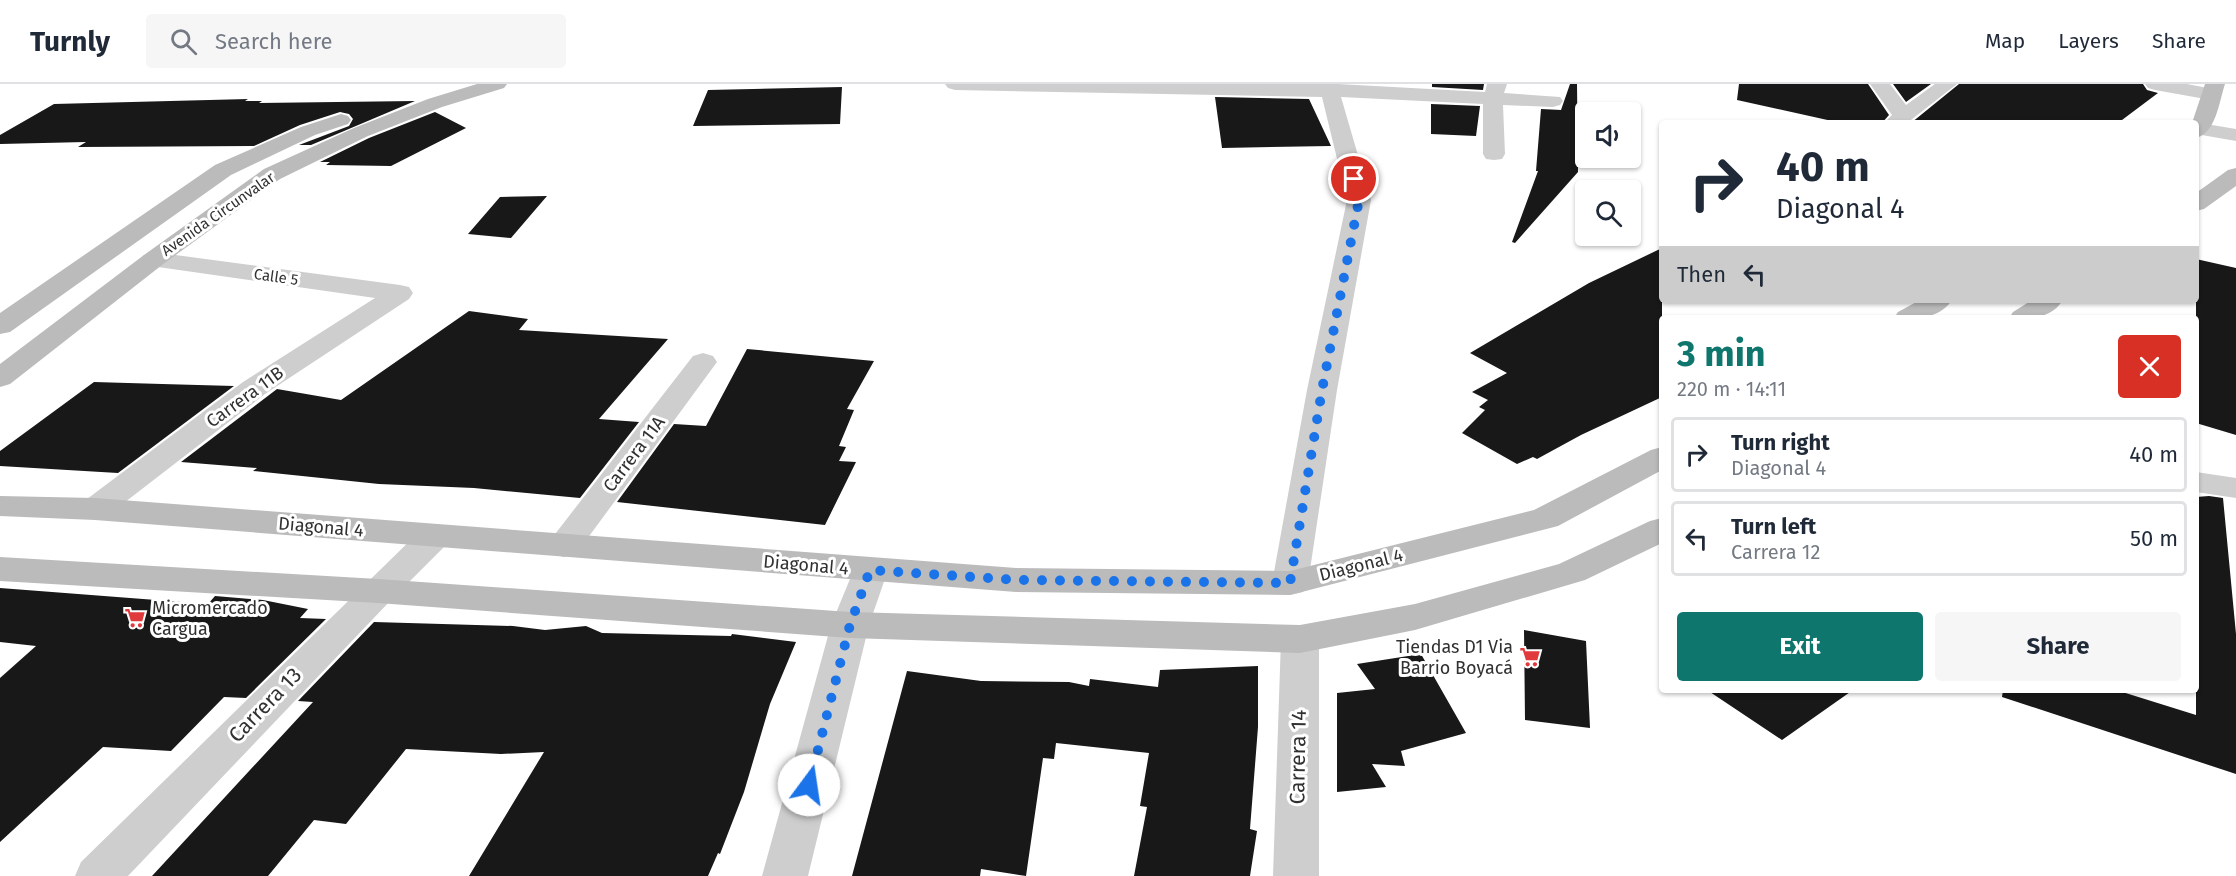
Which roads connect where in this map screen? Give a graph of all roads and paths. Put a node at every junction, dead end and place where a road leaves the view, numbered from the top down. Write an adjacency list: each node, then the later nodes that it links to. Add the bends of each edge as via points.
1 (442, 84): 25 (main road, Avenida Circunvalar, via 308,131 223,170)
2 (497, 84): 19 (main road, Avenida Circunvalar, via 361,132 272,174)
3 (955, 84): 7 (street)
4 (1880, 84): 12 (street)
5 (1947, 84): 12 (street)
6 (2155, 84): 9 (street)
7 (1076, 85): 8 (street)
8 (1329, 87): 10 (street); 38 (street, via 1359,200)
9 (2213, 89): 13 (main road)
10 (1495, 91): 11 (street); 16 (street)
11 (1553, 101)
12 (1899, 119)
13 (2199, 127)
14 (2199, 130): 15 (street)
15 (2236, 135)
16 (1494, 154)
17 (2236, 174): 18 (main road)
18 (2199, 202)
19 (153, 260): 20 (street, Calle 5); 27 (main road, Avenida Circunvalar)
20 (400, 293): 32 (street, Carrera 11B, via 254,388)
21 (1934, 303): 23 (main road)
22 (2046, 303): 24 (main road)
23 (1913, 315)
24 (2028, 315)
25 (0, 326)
26 (703, 362): 35 (street, Carrera 11A)
27 (0, 378)
28 (1659, 459): 38 (main road, Diagonal 4, via 1546,518)
29 (2199, 482): 30 (street)
30 (2236, 488)
31 (0, 506): 32 (main road, Diagonal 4)
32 (95, 509): 34 (main road, Diagonal 4)
33 (1659, 529): 41 (main road, via 1572,572 1415,617)
34 (435, 536): 35 (main road, Diagonal 4); 39 (street, Carrera 13)
35 (564, 546): 37 (main road, Diagonal 4)
36 (0, 569): 39 (main road)
37 (870, 570): 38 (main road, Diagonal 4, via 1016,580); 40 (street)
38 (1290, 583)
39 (378, 591): 40 (main road); 42 (street, Carrera 13)
40 (850, 625): 41 (main road); 43 (street)
41 (1300, 639): 44 (street, Carrera 14)
42 (98, 876)
43 (785, 876)
44 (1296, 876)

